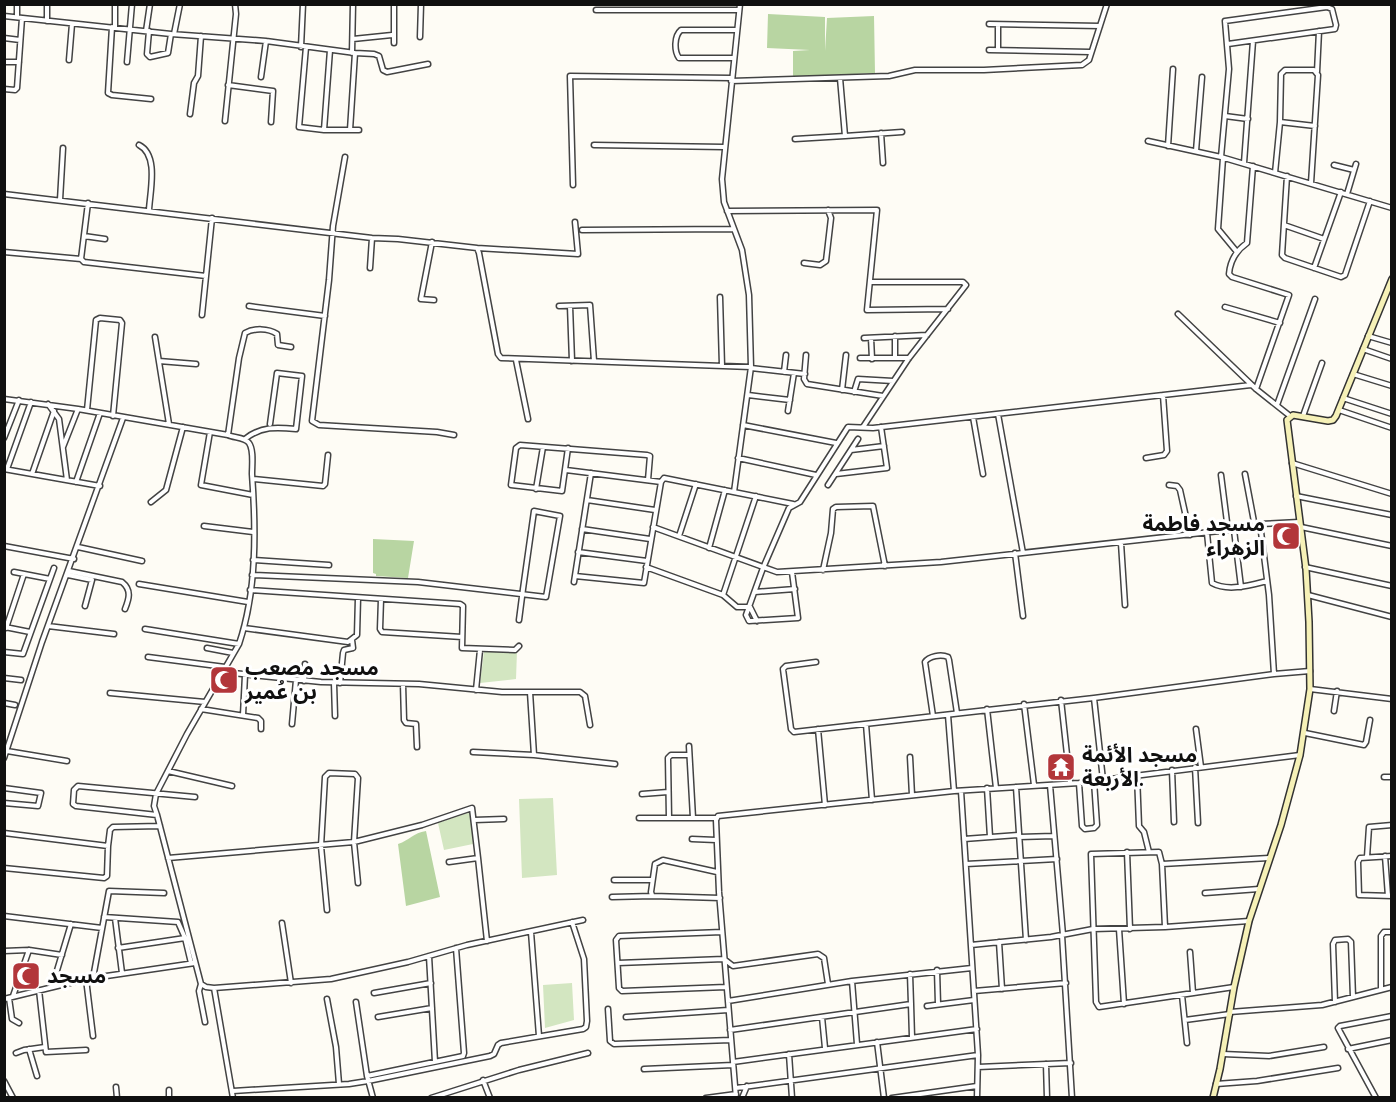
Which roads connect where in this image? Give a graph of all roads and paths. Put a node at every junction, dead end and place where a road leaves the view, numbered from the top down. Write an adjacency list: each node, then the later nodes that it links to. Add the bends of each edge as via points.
1 (17, 4): 16 (street)
2 (47, 4): 17 (street)
3 (115, 4): 22 (street)
4 (132, 4): 23 (street)
5 (150, 4): 25 (street)
6 (180, 4): 27 (street)
7 (235, 4): 32 (street)
8 (303, 4): 39 (street)
9 (353, 4): 33 (street)
10 (394, 4): 37 (street)
11 (421, 4): 30 (street)
12 (1107, 4): 21 (street)
13 (740, 7): 14 (street); 24 (street)
14 (596, 10)
15 (4, 16): 16 (street)
16 (20, 18): 17 (street); 34 (street)
17 (47, 21): 18 (street)
18 (72, 24): 22 (street); 46 (street)
19 (988, 24): 20 (street)
20 (998, 24): 21 (street); 42 (street)
21 (1100, 26): 43 (street)
22 (114, 27): 23 (street); 59 (street, via 108,93)
23 (130, 29): 25 (street); 49 (street)
24 (737, 30): 45 (street); 45 (street, via 681,30 676,38 679,58)
25 (147, 31): 27 (street); 27 (street, via 150,57 168,53)
26 (1319, 32): 36 (street); 38 (street, via 1336,28 1330,7 1227,21); 52 (street)
27 (172, 34): 29 (street)
28 (392, 35): 33 (street)
29 (201, 36): 32 (street); 60 (street)
30 (420, 37)
31 (4, 38): 34 (street)
32 (233, 39): 35 (street); 57 (street)
33 (353, 39): 44 (street)
34 (20, 40): 48 (street)
35 (266, 41): 39 (street); 53 (street)
36 (1253, 41): 38 (street); 62 (street)
37 (394, 43)
38 (1228, 44): 61 (street)
39 (304, 47): 40 (street); 67 (street, via 299,125)
40 (330, 50): 44 (street); 67 (street)
41 (989, 50): 42 (street)
42 (998, 50): 43 (street)
43 (1090, 52): 55 (street, via 1089,60 1082,65 915,70 889,76)
44 (354, 53): 50 (street, via 378,56 387,72); 68 (street)
45 (734, 58): 56 (street)
46 (69, 60)
47 (4, 62): 48 (street)
48 (19, 62): 58 (street, via 17,89)
49 (127, 62)
50 (428, 64)
51 (1173, 69): 77 (street)
52 (1317, 72): 65 (street, via 1282,72); 66 (street)
53 (261, 77)
54 (1202, 77): 80 (street)
55 (840, 78): 56 (street); 72 (street)
56 (731, 79): 78 (street); 92 (street, via 570,76)
57 (228, 85): 63 (street); 64 (street, via 273,91)
58 (4, 89)
59 (151, 99)
60 (190, 114)
61 (1225, 116): 62 (street); 82 (street)
62 (1248, 119): 84 (street)
63 (225, 121)
64 (271, 122)
65 (1280, 122): 66 (street); 89 (street)
66 (1315, 126): 91 (street)
67 (324, 130): 68 (street)
68 (350, 130): 69 (street)
69 (359, 130)
70 (902, 132): 71 (street)
71 (881, 133): 72 (street); 83 (street)
72 (845, 136): 73 (street)
73 (795, 139)
74 (1148, 141): 77 (street)
75 (139, 145): 101 (street, via 150,161)
76 (594, 145): 78 (street)
77 (1168, 146): 80 (street)
78 (724, 147): 102 (street, via 722,179)
79 (63, 148): 96 (street)
80 (1196, 151): 82 (street)
81 (345, 157): 108 (street)
82 (1222, 158): 84 (street); 116 (street, via 1218,229)
83 (883, 163)
84 (1244, 164): 87 (street)
85 (1356, 164): 88 (street)
86 (1334, 165): 88 (street)
87 (1253, 166): 89 (street); 116 (street, via 1247,243)
88 (1354, 170): 95 (street)
89 (1275, 172): 90 (street)
90 (1287, 176): 91 (street); 105 (street)
91 (1311, 183): 93 (street)
92 (573, 185)
93 (1341, 192): 95 (street); 112 (street)
94 (4, 194): 96 (street)
95 (1347, 194): 97 (street)
96 (60, 200): 98 (street)
97 (1370, 201): 99 (street); 120 (street, via 1345,275)
98 (88, 203): 101 (street); 109 (street)
99 (1392, 208)
100 (827, 209): 102 (street); 118 (street, via 831,218 826,261 820,265); 123 (street, via 877,210)
101 (149, 210): 103 (street)
102 (727, 211): 106 (street)
103 (212, 218): 108 (street); 121 (street)
104 (574, 222): 114 (street, via 579,251 576,254)
105 (1284, 225): 112 (street); 120 (street, via 1282,255)
106 (733, 228): 107 (street); 160 (street, via 746,268)
107 (582, 230)
108 (334, 232): 110 (street); 134 (street)
109 (84, 236): 111 (street); 117 (street)
110 (372, 238): 113 (street); 119 (street)
111 (105, 239)
112 (1324, 239): 120 (street)
113 (432, 242): 114 (street); 126 (street, via 421,299)
114 (477, 248): 153 (street, via 498,354)
115 (4, 252): 117 (street)
116 (1237, 252): 135 (street, via 1229,271 1232,277 1288,293)
117 (81, 259): 121 (street)
118 (804, 263)
119 (370, 268)
120 (1314, 268)
121 (206, 276): 133 (street)
122 (1392, 279): 138 (street)
123 (870, 282): 131 (street, via 868,311); 131 (street, via 965,283)
124 (720, 297): 159 (street)
125 (1314, 299): 180 (street)
126 (434, 300)
127 (249, 306): 134 (street)
128 (559, 306): 129 (street)
129 (570, 306): 155 (street); 156 (street, via 590,305)
130 (1225, 307): 135 (street)
131 (948, 309): 136 (street)
132 (1178, 314): 166 (street)
133 (202, 315)
134 (325, 316): 204 (street, via 311,417 314,423)
135 (1280, 323): 168 (street)
136 (927, 335): 137 (street); 151 (street)
137 (895, 336): 141 (street); 150 (street)
138 (1368, 336): 142 (street); 144 (street)
139 (155, 337): 154 (street)
140 (864, 338): 141 (street)
141 (871, 338): 149 (street)
142 (1392, 343)
143 (291, 347): 203 (street, via 278,345 277,334 271,331 245,333)
144 (1362, 348): 152 (street); 163 (street)
145 (806, 355): 164 (street)
146 (846, 355): 169 (street)
147 (786, 356): 161 (street)
148 (860, 358): 149 (street)
149 (872, 358): 150 (street)
150 (895, 358): 151 (street)
151 (909, 358): 165 (street)
152 (1392, 359)
153 (516, 360): 155 (street); 194 (street)
154 (159, 361): 158 (street); 195 (street)
155 (573, 361): 156 (street)
156 (594, 361): 159 (street)
157 (1322, 363): 191 (street)
158 (196, 364)
159 (722, 366): 160 (street)
160 (751, 368): 161 (street); 171 (street)
161 (784, 372): 162 (street)
162 (794, 373): 164 (street); 177 (street)
163 (1352, 373): 167 (street); 174 (street)
164 (805, 374): 169 (street, via 807,384)
165 (894, 381): 170 (street, via 858,380); 173 (street)
166 (1251, 385): 168 (street); 172 (street)
167 (1392, 386)
168 (1256, 389): 180 (street)
169 (842, 390): 170 (street)
170 (854, 392): 173 (street)
171 (748, 395): 177 (street); 197 (street)
172 (1163, 395): 187 (street); 216 (street, via 1167,451)
173 (883, 396): 200 (street)
174 (1343, 398): 183 (street); 188 (street)
175 (4, 399): 176 (street)
176 (18, 400): 178 (street); 205 (street)
177 (790, 400): 185 (street)
178 (31, 402): 179 (street); 218 (street)
179 (48, 404): 181 (street); 184 (street)
180 (1277, 405): 190 (street)
181 (78, 409): 182 (street); 211 (street)
182 (87, 410): 186 (street); 189 (street, via 96,320 120,320)
183 (1339, 410): 191 (street, via 1328,421); 201 (street)
184 (54, 411): 211 (street); 221 (street)
185 (788, 411)
186 (100, 413): 189 (street); 230 (street)
187 (998, 414): 192 (street); 268 (street)
188 (1392, 414)
189 (113, 416): 193 (street)
190 (1290, 416): 191 (street); 217 (street, via 1287,425)
191 (1303, 416)
192 (973, 417): 199 (street); 223 (street)
193 (123, 418): 195 (street); 234 (street)
194 (528, 419)
195 (169, 424): 198 (street)
196 (270, 424): 206 (street, via 277,373 302,376 296,429 265,428)
197 (743, 425): 208 (street); 215 (street)
198 (183, 427): 202 (street); 244 (street, via 165,490)
199 (881, 427): 200 (street); 209 (street)
200 (862, 428): 208 (street, via 848,427)
201 (1392, 428)
202 (210, 432): 203 (street); 240 (street, via 201,485)
203 (228, 435): 206 (street)
204 (454, 435)
205 (4, 438)
206 (247, 439): 227 (street)
207 (858, 439): 213 (street)
208 (836, 443): 226 (street)
209 (884, 446): 213 (street); 222 (street, via 887,468)
210 (543, 447): 212 (street); 236 (street); 236 (street, via 516,448 511,485)
211 (63, 448): 228 (street)
212 (568, 448): 219 (street); 229 (street, via 647,455)
213 (851, 450): 222 (street)
214 (328, 455): 227 (street, via 323,486)
215 (738, 458): 226 (street); 238 (street)
216 (1146, 458)
217 (1292, 463): 239 (street); 242 (street)
218 (6, 469): 221 (street)
219 (566, 470): 220 (street); 236 (street, via 562,491)
220 (591, 473): 229 (street); 243 (street)
221 (32, 474): 228 (street)
222 (836, 474): 233 (street)
223 (983, 474)
224 (1245, 474): 252 (street)
225 (1221, 475): 254 (street)
226 (816, 476): 245 (street, via 800,502)
227 (253, 478): 240 (street)
228 (67, 480): 230 (street)
229 (648, 480): 231 (street)
230 (76, 482): 234 (street)
231 (661, 482): 232 (street, via 664,478); 246 (street)
232 (696, 484): 237 (street); 259 (street)
233 (828, 485)
234 (100, 486): 264 (street)
235 (1169, 486): 258 (street, via 1180,490)
236 (536, 489)
237 (725, 490): 238 (street); 265 (street)
238 (734, 492): 241 (street)
239 (1392, 494)
240 (253, 495): 256 (street)
241 (756, 496): 245 (street); 269 (street)
242 (1296, 496): 247 (street); 249 (street)
243 (587, 500): 246 (street); 253 (street)
244 (151, 502)
245 (793, 504): 278 (street)
246 (655, 510): 251 (street)
247 (1392, 515)
248 (1260, 524): 249 (street); 252 (street); 287 (street)
249 (1300, 525): 263 (street); 276 (street)
250 (204, 526): 256 (street)
251 (653, 527): 259 (street); 260 (street)
252 (1254, 527): 255 (street)
253 (582, 529): 260 (street); 266 (street)
254 (1228, 530): 255 (street); 257 (street)
255 (1234, 530): 291 (street)
256 (253, 532): 271 (street)
257 (1208, 533): 258 (street); 291 (street, via 1212,583)
258 (1190, 535): 261 (street)
259 (679, 537): 265 (street)
260 (650, 539): 273 (street)
261 (1121, 543): 268 (street); 302 (street)
262 (4, 546): 270 (street)
263 (1392, 546)
264 (78, 547): 270 (street); 272 (street)
265 (709, 548): 269 (street)
266 (578, 552): 273 (street); 285 (street)
267 (1015, 553): 268 (street); 275 (street); 305 (street)
268 (1023, 553)
269 (736, 557): 278 (street); 296 (street)
270 (74, 559): 282 (street)
271 (253, 560): 274 (street); 284 (street)
272 (142, 561)
273 (646, 564): 285 (street, via 644,583); 296 (street)
274 (330, 565)
275 (885, 566): 279 (street); 279 (street, via 873,506 836,507 832,509)
276 (1305, 567): 290 (street); 297 (street)
277 (54, 568): 286 (street)
278 (763, 568): 281 (street); 294 (street)
279 (823, 570): 281 (street)
280 (14, 572): 283 (street)
281 (792, 572): 292 (street)
282 (68, 573): 301 (street, via 92,580); 304 (street, via 122,582 129,592); 308 (street)
283 (24, 574): 286 (street); 309 (street)
284 (252, 575): 293 (street); 295 (street, via 418,582)
285 (575, 576): 288 (street)
286 (50, 579): 312 (street)
287 (1267, 581): 291 (street); 327 (street)
288 (574, 582)
289 (139, 584): 300 (street)
290 (1392, 586)
291 (1241, 587)
292 (795, 589): 294 (street); 303 (street, via 797,619 749,621 746,615)
293 (250, 590): 298 (street); 300 (street)
294 (755, 592): 303 (street)
295 (523, 594): 295 (street, via 534,511 560,516 546,597); 307 (street)
296 (723, 595): 303 (street, via 736,607)
297 (1307, 595): 306 (street); 326 (street)
298 (358, 598): 299 (street); 315 (street, via 357,635)
299 (381, 599): 314 (street, via 382,632); 314 (street, via 462,604)
300 (248, 602): 311 (street)
301 (85, 606)
302 (1125, 606)
303 (750, 607)
304 (125, 609)
305 (1023, 616)
306 (1392, 617)
307 (519, 620)
308 (48, 626): 313 (street); 366 (street)
309 (5, 627): 312 (street)
310 (145, 628): 316 (street)
311 (244, 628): 315 (street); 316 (street)
312 (30, 633): 320 (street, via 23,654)
313 (114, 634)
314 (462, 637): 319 (street, via 462,648)
315 (352, 640): 334 (street, via 353,648 343,653)
316 (238, 644): 321 (street)
317 (519, 646): 319 (street, via 515,650)
318 (207, 648): 321 (street)
319 (480, 650): 337 (street)
320 (4, 652)
321 (233, 653): 325 (street)
322 (148, 657): 325 (street)
323 (816, 662): 361 (street, via 783,669 792,731)
324 (305, 664): 332 (street)
325 (224, 670): 328 (street); 344 (street)
326 (1311, 671): 327 (street); 336 (street)
327 (1274, 674): 341 (street)
328 (245, 675): 331 (street); 352 (street)
329 (4, 678): 330 (street)
330 (21, 680)
331 (296, 680): 332 (street); 357 (street)
332 (304, 681): 333 (street)
333 (334, 683): 334 (street); 354 (street)
334 (340, 683): 335 (street)
335 (403, 684): 337 (street); 365 (street, via 404,720 416,724)
336 (1310, 689): 338 (street); 363 (street)
337 (476, 690): 339 (street)
338 (1337, 691): 342 (street); 350 (street)
339 (530, 692): 358 (street, via 583,693); 368 (street)
340 (110, 693): 344 (street)
341 (1094, 698): 343 (street); 382 (street)
342 (1392, 699)
343 (1061, 700): 346 (street); 384 (street)
344 (205, 702): 348 (street)
345 (4, 703): 347 (street)
346 (1024, 704): 349 (street); 386 (street)
347 (15, 705)
348 (201, 709): 352 (street); 378 (street)
349 (987, 709): 351 (street); 392 (street)
350 (1334, 711)
351 (957, 713): 353 (street); 355 (street, via 949,660 943,655 925,662)
352 (243, 715): 360 (street, via 260,720)
353 (948, 715): 355 (street); 393 (street)
354 (335, 716)
355 (933, 716): 359 (street)
356 (1370, 720): 363 (street, via 1364,745)
357 (292, 724)
358 (590, 724)
359 (866, 724): 361 (street); 400 (street)
360 (261, 729)
361 (818, 729): 402 (street)
362 (1196, 729): 375 (street)
363 (1305, 733): 370 (street)
364 (689, 746): 369 (street)
365 (417, 747)
366 (7, 751): 372 (street); 373 (street)
367 (474, 752): 368 (street)
368 (534, 755): 374 (street)
369 (689, 755): 395 (street, via 668,758); 406 (street)
370 (1300, 755): 375 (street); 431 (street)
371 (910, 757): 398 (street)
372 (4, 759)
373 (67, 761)
374 (615, 764)
375 (1201, 766): 376 (street)
376 (1195, 767): 377 (street); 411 (street)
377 (1172, 770): 379 (street); 410 (street)
378 (168, 771): 388 (street); 397 (street)
379 (1137, 775): 382 (street); 425 (street, via 1139,826)
380 (1384, 777): 381 (street)
381 (1392, 777)
382 (1103, 780): 383 (street)
383 (1094, 781): 385 (street); 385 (street, via 1094,828 1082,826)
384 (1070, 782): 385 (street); 387 (street)
385 (1079, 783)
386 (1034, 785): 387 (street); 389 (street)
387 (1050, 785): 416 (street)
388 (232, 786)
389 (1016, 787): 392 (street); 415 (street)
390 (4, 788): 401 (street, via 41,794 38,806)
391 (987, 788): 392 (street); 394 (street); 417 (street)
392 (996, 788)
393 (954, 791): 394 (street); 398 (street)
394 (960, 791): 419 (street)
395 (668, 792): 396 (street); 405 (street)
396 (642, 794)
397 (156, 795): 399 (street); 403 (street); 403 (street, via 78,786 73,804)
398 (912, 795): 400 (street)
399 (195, 797)
400 (872, 800): 402 (street)
401 (4, 803)
402 (825, 805): 407 (street)
403 (157, 815): 413 (street)
404 (639, 818): 405 (street)
405 (669, 818): 406 (street)
406 (693, 818): 407 (street)
407 (717, 818): 420 (street)
408 (504, 819): 409 (street)
409 (474, 820): 421 (street, via 470,808); 430 (street)
410 (1174, 822)
411 (1198, 823)
412 (1392, 825): 426 (street, via 1369,827)
413 (160, 826): 422 (street, via 113,827); 429 (street)
414 (4, 833): 422 (street)
415 (1019, 836): 416 (street); 417 (street); 433 (street)
416 (1054, 836): 432 (street)
417 (990, 837): 419 (street)
418 (693, 839): 420 (street)
419 (964, 839): 435 (street)
420 (716, 840): 438 (street)
421 (354, 842): 423 (street); 423 (street, via 358,778 355,774 329,773 325,777); 441 (street)
422 (108, 846): 437 (street, via 104,878)
423 (321, 846): 429 (street); 449 (street)
424 (1128, 852): 425 (street); 460 (street, via 1091,854); 461 (street)
425 (1149, 852): 436 (street, via 1159,852)
426 (1367, 856): 427 (street); 446 (street, via 1358,862 1359,896)
427 (1385, 856): 428 (street); 446 (street)
428 (1392, 856)
429 (168, 858): 480 (street)
430 (477, 858): 434 (street); 469 (street)
431 (1269, 858): 436 (street); 442 (street)
432 (1057, 859): 433 (street); 466 (street)
433 (1021, 861): 435 (street); 468 (street)
434 (449, 862)
435 (966, 864): 471 (street)
436 (1162, 864): 458 (street)
437 (4, 868)
438 (718, 872): 440 (street, via 663,860 655,864); 448 (street)
439 (614, 880): 440 (street)
440 (652, 880): 445 (street)
441 (358, 883)
442 (1259, 889): 444 (street); 454 (street)
443 (164, 893): 451 (street, via 110,891)
444 (1205, 893)
445 (653, 896): 447 (street); 448 (street)
446 (1390, 896)
447 (612, 897)
448 (720, 898): 464 (street)
449 (327, 910)
450 (4, 916): 457 (street)
451 (104, 917): 452 (street); 459 (street)
452 (115, 918): 467 (street, via 174,920 181,925); 472 (street)
453 (583, 920): 455 (street)
454 (1249, 921): 458 (street); 496 (street)
455 (572, 922): 463 (street); 532 (street, via 584,959 587,1025 583,1029)
456 (282, 923): 489 (street)
457 (71, 924): 459 (street); 477 (street)
458 (1165, 927): 461 (street)
459 (102, 928): 486 (street)
460 (1093, 928): 462 (street); 466 (street); 515 (street, via 1097,1005 1102,1008)
461 (1130, 928): 462 (street)
462 (1119, 929): 515 (street)
463 (531, 932): 469 (street); 532 (street)
464 (722, 932): 479 (street); 481 (street, via 619,936)
465 (1392, 932): 501 (street, via 1381,936)
466 (1062, 935): 468 (street); 491 (street)
467 (185, 938): 472 (street); 480 (street)
468 (1026, 940): 470 (street)
469 (487, 941): 473 (street)
470 (999, 942): 471 (street); 499 (street)
471 (971, 945): 482 (street)
472 (118, 948): 484 (street)
473 (456, 948): 478 (street); 550 (street, via 464,1053 459,1058)
474 (29, 950): 475 (street); 477 (street); 507 (street)
475 (4, 951)
476 (1190, 952): 504 (street)
477 (63, 955): 494 (street)
478 (429, 956): 489 (street, via 331,979); 490 (street)
479 (724, 959): 481 (street); 493 (street, via 733,966 821,954); 495 (street)
480 (193, 963): 484 (street); 492 (street)
481 (618, 963): 495 (street, via 622,991)
482 (972, 968): 483 (street); 502 (street)
483 (937, 970): 485 (street); 514 (street)
484 (122, 973): 486 (street)
485 (910, 974): 488 (street); 513 (street)
486 (93, 978): 487 (street)
487 (86, 979): 494 (street); 531 (street)
488 (852, 981): 493 (street); 520 (street)
489 (291, 983): 498 (street)
490 (431, 983): 503 (street); 517 (street)
491 (1066, 983): 499 (street); 552 (street)
492 (201, 984): 498 (street); 527 (street)
493 (828, 984): 509 (street)
494 (52, 987): 500 (street)
495 (726, 987): 509 (street)
496 (1234, 987): 504 (street); 521 (street)
497 (1392, 987): 501 (street)
498 (214, 988): 571 (street)
499 (1002, 988): 502 (street)
500 (39, 990): 507 (street); 539 (street)
501 (1382, 990): 506 (street)
502 (974, 991): 510 (street)
503 (374, 993)
504 (1193, 993): 505 (street)
505 (1182, 995): 515 (street); 526 (street)
506 (1353, 997): 512 (street); 512 (street, via 1351,942 1335,940)
507 (8, 998): 528 (street, via 12,1019)
508 (327, 999): 564 (street)
509 (728, 1000): 519 (street)
510 (974, 1000): 514 (street); 529 (street)
511 (356, 1002): 559 (street)
512 (1335, 1002): 521 (street)
513 (911, 1004): 520 (street); 533 (street)
514 (938, 1004): 516 (street)
515 (1124, 1004)
516 (927, 1006)
517 (432, 1008): 523 (street); 550 (street)
518 (608, 1010): 534 (street, via 610,1041 614,1044)
519 (728, 1010): 524 (street); 530 (street)
520 (855, 1012): 525 (street); 538 (street)
521 (1230, 1013): 526 (street); 548 (street)
522 (1392, 1016): 543 (street, via 1340,1026 1338,1030)
523 (378, 1017)
524 (626, 1017)
525 (822, 1017): 530 (street); 541 (street)
526 (1185, 1020): 537 (street)
527 (205, 1022)
528 (19, 1023)
529 (977, 1029): 533 (street); 549 (street)
530 (730, 1030): 534 (street)
531 (93, 1036)
532 (539, 1036): 562 (street, via 501,1043 490,1056)
533 (912, 1037): 536 (street)
534 (731, 1040): 551 (street)
535 (1392, 1040): 543 (street)
536 (876, 1041): 538 (street); 555 (street)
537 (1187, 1043)
538 (857, 1044): 541 (street)
539 (45, 1047): 542 (street); 544 (street, via 49,1053)
540 (1324, 1047): 548 (street, via 1269,1056)
541 (825, 1048): 547 (street)
542 (29, 1049): 545 (street); 558 (street)
543 (1348, 1049): 589 (street)
544 (86, 1050)
545 (16, 1053)
546 (588, 1053): 560 (street)
547 (789, 1053): 551 (street); 563 (street)
548 (1223, 1054): 565 (street)
549 (978, 1055): 554 (street); 555 (street)
550 (435, 1062): 559 (street)
551 (733, 1063): 557 (street); 569 (street)
552 (1071, 1063): 553 (street); 587 (street)
553 (1046, 1064): 554 (street); 586 (street)
554 (978, 1067): 567 (street)
555 (880, 1068): 563 (street); 583 (street)
556 (1338, 1068): 565 (street)
557 (644, 1069)
558 (37, 1076)
559 (367, 1076): 562 (street)
560 (483, 1080): 578 (street); 579 (street)
561 (4, 1081): 573 (street)
562 (368, 1081): 564 (street); 577 (street)
563 (790, 1081): 566 (street); 582 (street)
564 (339, 1084): 571 (street)
565 (1216, 1084): 588 (street)
566 (747, 1086): 569 (street); 581 (street)
567 (977, 1086): 584 (street); 585 (street)
568 (116, 1087): 574 (street)
569 (736, 1088): 572 (street)
570 (169, 1090): 575 (street)
571 (233, 1091): 576 (street)
572 (736, 1096): 580 (street)
573 (13, 1098)
574 (117, 1098)
575 (169, 1098)
576 (233, 1098)
577 (373, 1098)
578 (430, 1098)
579 (490, 1098)
580 (706, 1098)
581 (742, 1098)
582 (792, 1098)
583 (884, 1098)
584 (892, 1098)
585 (977, 1098)
586 (1047, 1098)
587 (1072, 1098)
588 (1213, 1098)
589 (1376, 1098)

